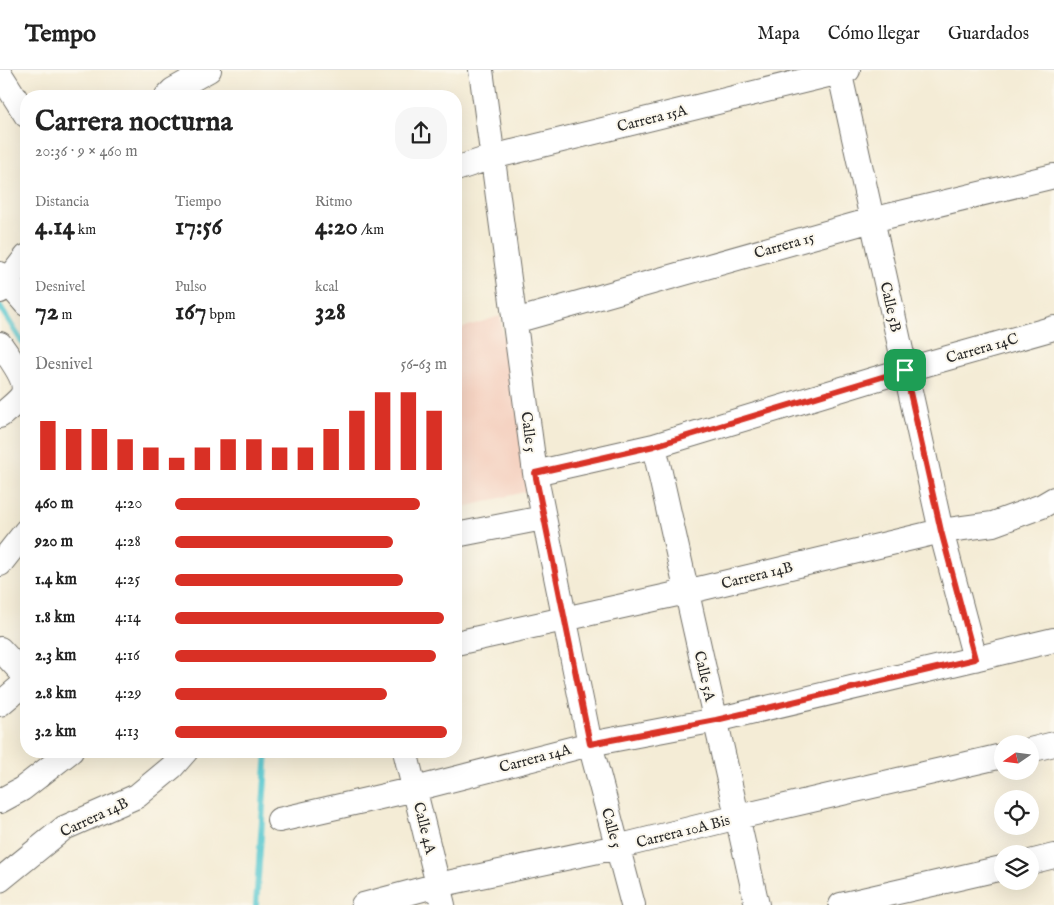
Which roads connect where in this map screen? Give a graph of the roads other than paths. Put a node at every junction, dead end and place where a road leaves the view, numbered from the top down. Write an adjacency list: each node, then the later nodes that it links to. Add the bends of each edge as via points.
1 (209, 70): 5 (street)
2 (481, 70): 7 (street, Calle 5)
3 (842, 71): 7 (street, Carrera 15A); 10 (street, Calle 5B)
4 (0, 74): 6 (street)
5 (173, 90)
6 (20, 106)
7 (492, 157): 8 (street, Carrera 15A); 14 (street, Calle 5)
8 (462, 166)
9 (1054, 176): 10 (street, Carrera 15)
10 (872, 220): 14 (street, Carrera 15); 17 (street, Calle 5B)
11 (20, 263): 12 (street)
12 (2, 282): 13 (street)
13 (20, 298)
14 (515, 321): 22 (street, Calle 5)
15 (1054, 328): 17 (street, Carrera 14C)
16 (0, 344): 18 (street)
17 (905, 370): 21 (street, Carrera 14C); 25 (street, Calle 5B)
18 (20, 375)
19 (20, 397): 20 (street)
20 (0, 416)
21 (654, 446): 22 (street, Carrera 14C); 29 (street, Calle 5A)
22 (535, 473): 24 (street, Calle 5)
23 (1054, 499): 25 (street, Carrera 14B, via 993,524)
24 (543, 518): 26 (street); 30 (street, Calle 5)
25 (941, 531): 29 (street, Carrera 14B); 34 (street, Calle 5B)
26 (462, 534)
27 (20, 539): 28 (street)
28 (0, 564)
29 (686, 592): 30 (street, Carrera 14B); 38 (street, Calle 5A)
30 (565, 620): 32 (street, Carrera 14B); 39 (street, Calle 5)
31 (1054, 640): 34 (street, Carrera 14A)
32 (462, 642)
33 (0, 649): 35 (street)
34 (975, 659): 38 (street, Carrera 14A)
35 (20, 671)
36 (20, 687): 37 (street)
37 (0, 704)
38 (716, 720): 39 (street, Carrera 14A); 48 (street, Calle 5A)
39 (590, 744): 46 (street, Carrera 14A); 50 (street, Calle 5)
40 (1054, 744): 41 (street)
41 (1039, 748)
42 (62, 758): 47 (street, via 22,789)
43 (180, 758): 54 (street, Carrera 14B, via 137,796 64,828)
44 (407, 758): 46 (street, Calle 4A)
45 (994, 758): 48 (street, Carrera 10A Bis)
46 (415, 789): 49 (street, Carrera 14A); 56 (street, Calle 4A)
47 (0, 801)
48 (738, 817): 50 (street, Carrera 10A Bis); 59 (street, Calle 5A)
49 (279, 820)
50 (617, 847): 56 (street, Carrera 10A Bis); 58 (street, Calle 5)
51 (1054, 856): 52 (street)
52 (1039, 860)
53 (994, 871): 55 (street)
54 (0, 880)
55 (940, 894): 60 (street)
56 (440, 895): 57 (street, Carrera 10A Bis)
57 (363, 905)
58 (633, 905)
59 (757, 905)
60 (841, 905)

